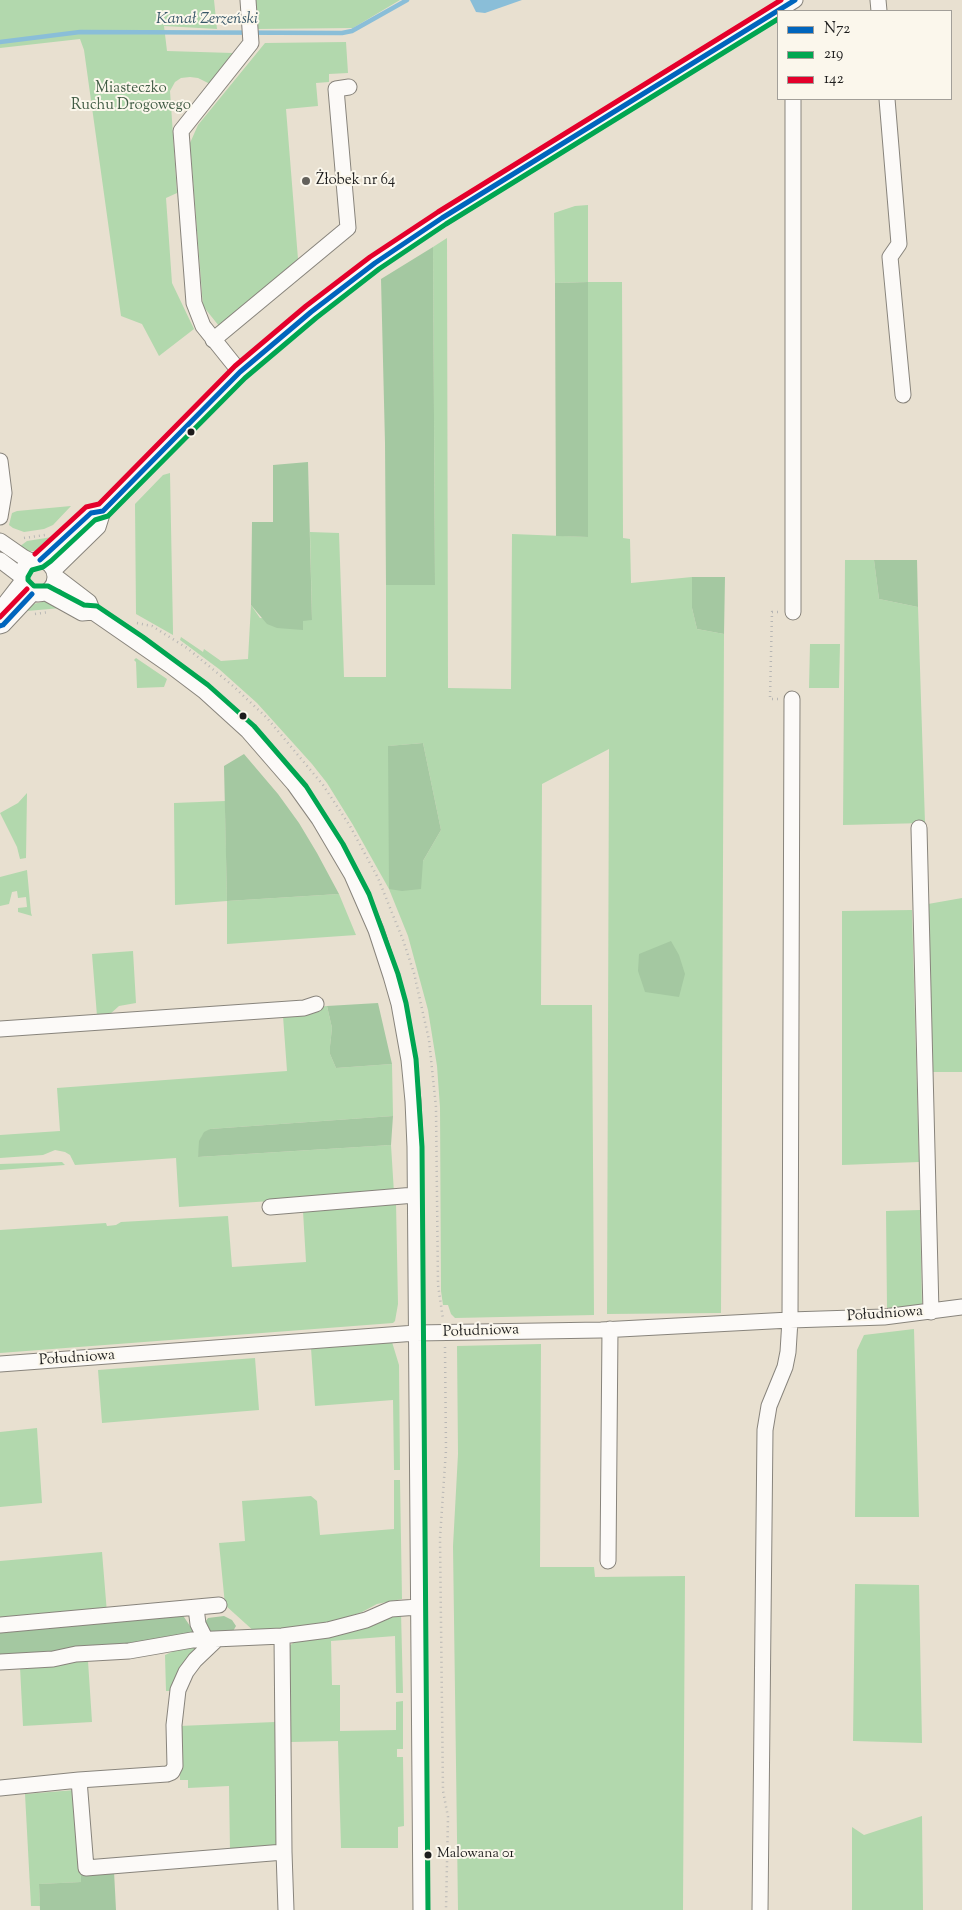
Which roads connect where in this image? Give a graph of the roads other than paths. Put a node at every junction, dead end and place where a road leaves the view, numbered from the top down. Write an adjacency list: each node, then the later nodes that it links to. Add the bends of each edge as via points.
1 (248, 0): 8 (street, via 252,34 249,48 182,131 194,303 197,315)
2 (795, 0): 3 (street)
3 (784, 10)
4 (776, 17): 9 (street, via 401,245 311,312)
5 (349, 87): 8 (street, via 336,89 348,228)
6 (793, 100): 21 (street)
7 (887, 100): 10 (street, via 899,244 890,257)
8 (213, 340): 9 (street)
9 (240, 372): 12 (street)
10 (903, 395)
11 (0, 461): 13 (street, via 4,493)
12 (103, 511): 16 (street, via 91,513); 17 (street, via 98,527)
13 (0, 517)
14 (0, 542): 16 (street, via 23,557)
15 (0, 560): 18 (street)
16 (36, 561): 17 (street, via 48,564); 18 (street, via 23,569)
17 (54, 573): 18 (street, via 53,586); 20 (street, via 89,602)
18 (30, 587): 19 (street); 20 (street, via 82,613); 22 (street, via 4,625)
19 (0, 610)
20 (93, 612): 27 (street, via 204,690 248,731 300,791 341,855 376,930 400,1014 412,1095)
21 (793, 612)
22 (0, 626)
23 (792, 699): 31 (street)
24 (919, 828): 30 (street)
25 (316, 1004): 26 (street, via 304,1008)
26 (0, 1030)
27 (415, 1195): 28 (street); 33 (street)
28 (270, 1207)
29 (962, 1307): 30 (street, Południowa)
30 (931, 1312): 31 (street, Południowa)
31 (790, 1320): 32 (street, Południowa); 48 (street, via 785,1367 769,1406 765,1430)
32 (610, 1329): 33 (street, Południowa); 35 (street)
33 (416, 1333): 34 (street, Południowa); 37 (street)
34 (0, 1364)
35 (608, 1561)
36 (219, 1606): 38 (street)
37 (418, 1607): 40 (street, via 391,1609 366,1620 328,1630); 47 (street)
38 (196, 1608): 39 (street); 41 (street, via 198,1624)
39 (0, 1625)
40 (282, 1636): 41 (street); 45 (street)
41 (211, 1640): 42 (street, via 129,1652); 43 (street, via 186,1672 178,1690 174,1725 175,1766 172,1772)
42 (0, 1662)
43 (79, 1780): 44 (street); 45 (street, via 86,1868)
44 (0, 1788)
45 (284, 1852): 46 (street)
46 (286, 1910)
47 (421, 1910)
48 (760, 1910)

